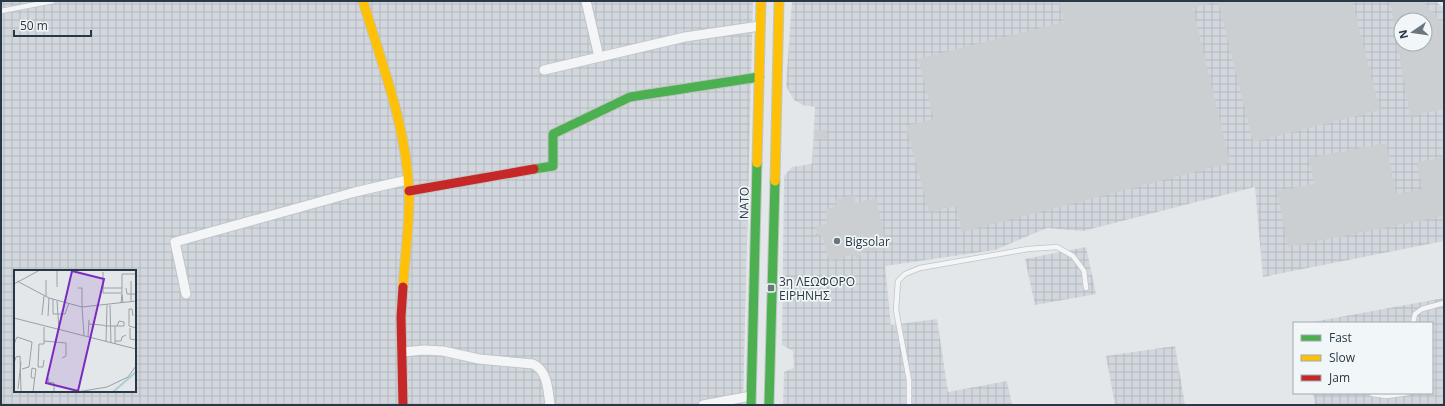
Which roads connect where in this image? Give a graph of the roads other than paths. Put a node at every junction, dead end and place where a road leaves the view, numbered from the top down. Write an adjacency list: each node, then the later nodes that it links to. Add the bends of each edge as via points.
1 (53, 1): 6 (lane)
2 (363, 1): 11 (street, via 403,136)
3 (586, 1): 8 (street)
4 (761, 1): 7 (street, ΝΑΤΟ)
5 (779, 1): 24 (street)
6 (1, 11)
7 (760, 26): 8 (street, via 685,37); 10 (street, ΝΑΤΟ)
8 (599, 57): 9 (street)
9 (544, 70)
10 (759, 77): 12 (street, via 630,97 553,134 553,166); 20 (street, ΝΑΤΟ)
11 (407, 180): 12 (street); 14 (street, via 175,242)
12 (409, 191): 17 (street, via 401,317)
13 (1086, 288): 25 (lane, via 1084,270 1073,256 1056,247 1028,249 920,268 905,274 898,281 896,310 909,380)
14 (186, 294)
15 (1444, 303): 16 (lane, via 1422,309 1415,314)
16 (1413, 322)
17 (402, 352): 21 (street); 22 (street, via 442,351 480,360 533,364 544,374)
18 (1372, 394): 19 (lane)
19 (1401, 394)
20 (751, 401): 23 (street)
21 (403, 405)
22 (550, 405)
23 (703, 405)
24 (769, 405)
25 (909, 405)

